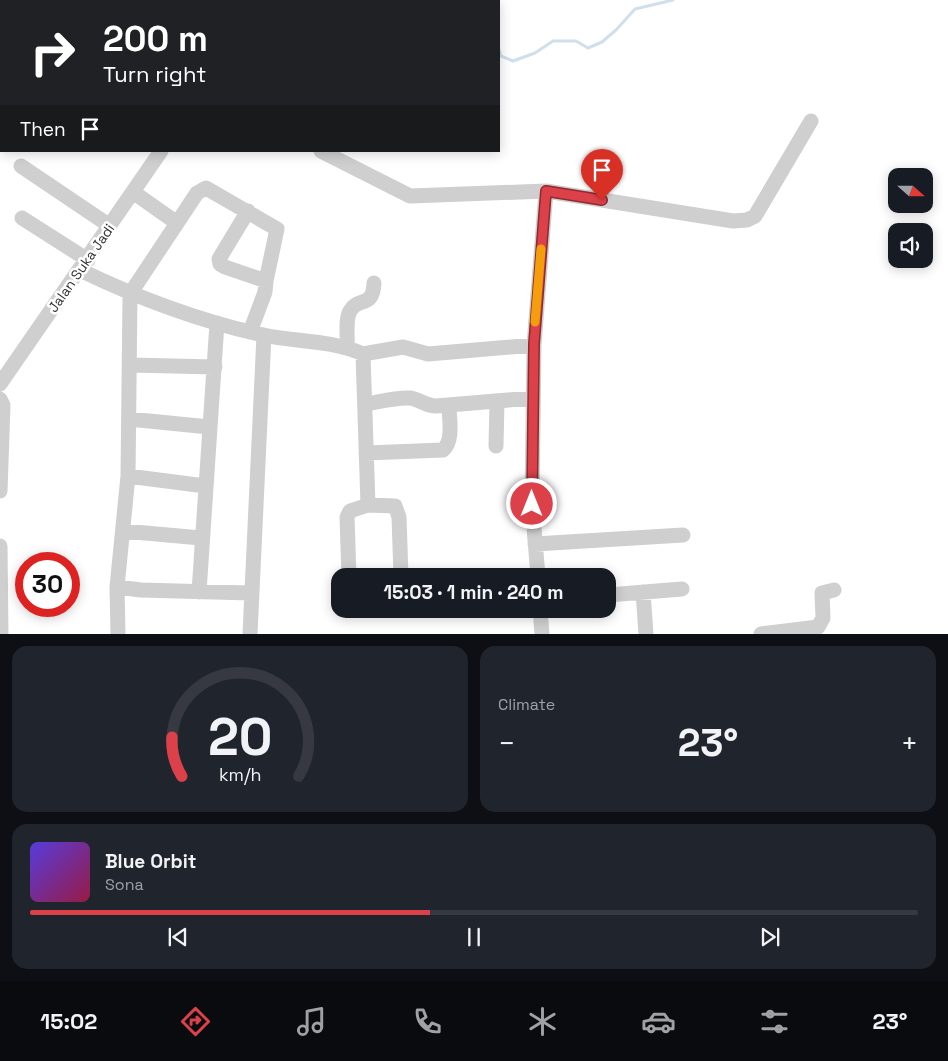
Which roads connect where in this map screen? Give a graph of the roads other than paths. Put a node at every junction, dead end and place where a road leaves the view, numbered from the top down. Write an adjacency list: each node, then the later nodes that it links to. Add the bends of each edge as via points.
1 (811, 120): 5 (street, via 756,216 747,220 733,221)
2 (160, 152): 6 (street, Jalan Suka Jadi)
3 (324, 152): 5 (street, via 410,196)
4 (21, 166): 10 (street)
5 (546, 191): 17 (street)
6 (133, 192): 9 (street); 10 (street, Jalan Suka Jadi)
7 (248, 211): 9 (street, via 206,188 197,193); 12 (street, via 277,230); 12 (street, via 221,255 220,264)
8 (22, 218): 11 (street)
9 (177, 223): 14 (street)
10 (110, 226): 11 (street, Jalan Suka Jadi)
11 (84, 265): 14 (street); 22 (street, Jalan Suka Jadi)
12 (266, 280): 16 (street)
13 (374, 283): 18 (street, via 370,298 354,305 350,311)
14 (130, 294): 15 (street); 20 (street)
15 (217, 323): 16 (street); 21 (street)
16 (257, 333): 18 (street); 49 (street)
17 (534, 344): 19 (street, via 428,354 403,347); 24 (street)
18 (347, 347): 19 (street)
19 (363, 354): 26 (street)
20 (131, 365): 21 (street); 28 (street)
21 (215, 367): 29 (street)
22 (1, 380)
23 (0, 398): 34 (street, via 3,405)
24 (533, 398): 25 (street); 39 (street)
25 (497, 401): 27 (street); 30 (street)
26 (366, 404): 27 (street, via 409,398 426,406); 31 (street)
27 (448, 405): 31 (street, via 449,439 443,450)
28 (130, 419): 29 (street); 32 (street)
29 (209, 426): 33 (street)
30 (496, 446)
31 (366, 453): 35 (street)
32 (128, 476): 33 (street); 36 (street)
33 (205, 486): 38 (street)
34 (0, 491)
35 (368, 506): 41 (street, via 350,512 347,517); 42 (street, via 395,506 399,517)
36 (123, 531): 38 (street); 44 (street)
37 (683, 535): 39 (street)
38 (201, 538): 47 (street)
39 (535, 544): 43 (street)
40 (0, 546): 52 (street)
41 (349, 568)
42 (401, 568)
43 (537, 568)
44 (117, 586): 47 (street); 53 (street)
45 (682, 589): 48 (street)
46 (834, 590): 57 (street, via 822,593 823,618 818,627)
47 (199, 592): 49 (street)
48 (643, 592): 50 (street); 56 (street)
49 (250, 594): 54 (street)
50 (616, 594)
51 (541, 618): 55 (street)
52 (1, 634)
53 (118, 634)
54 (250, 634)
55 (542, 634)
56 (646, 634)
57 (761, 634)

